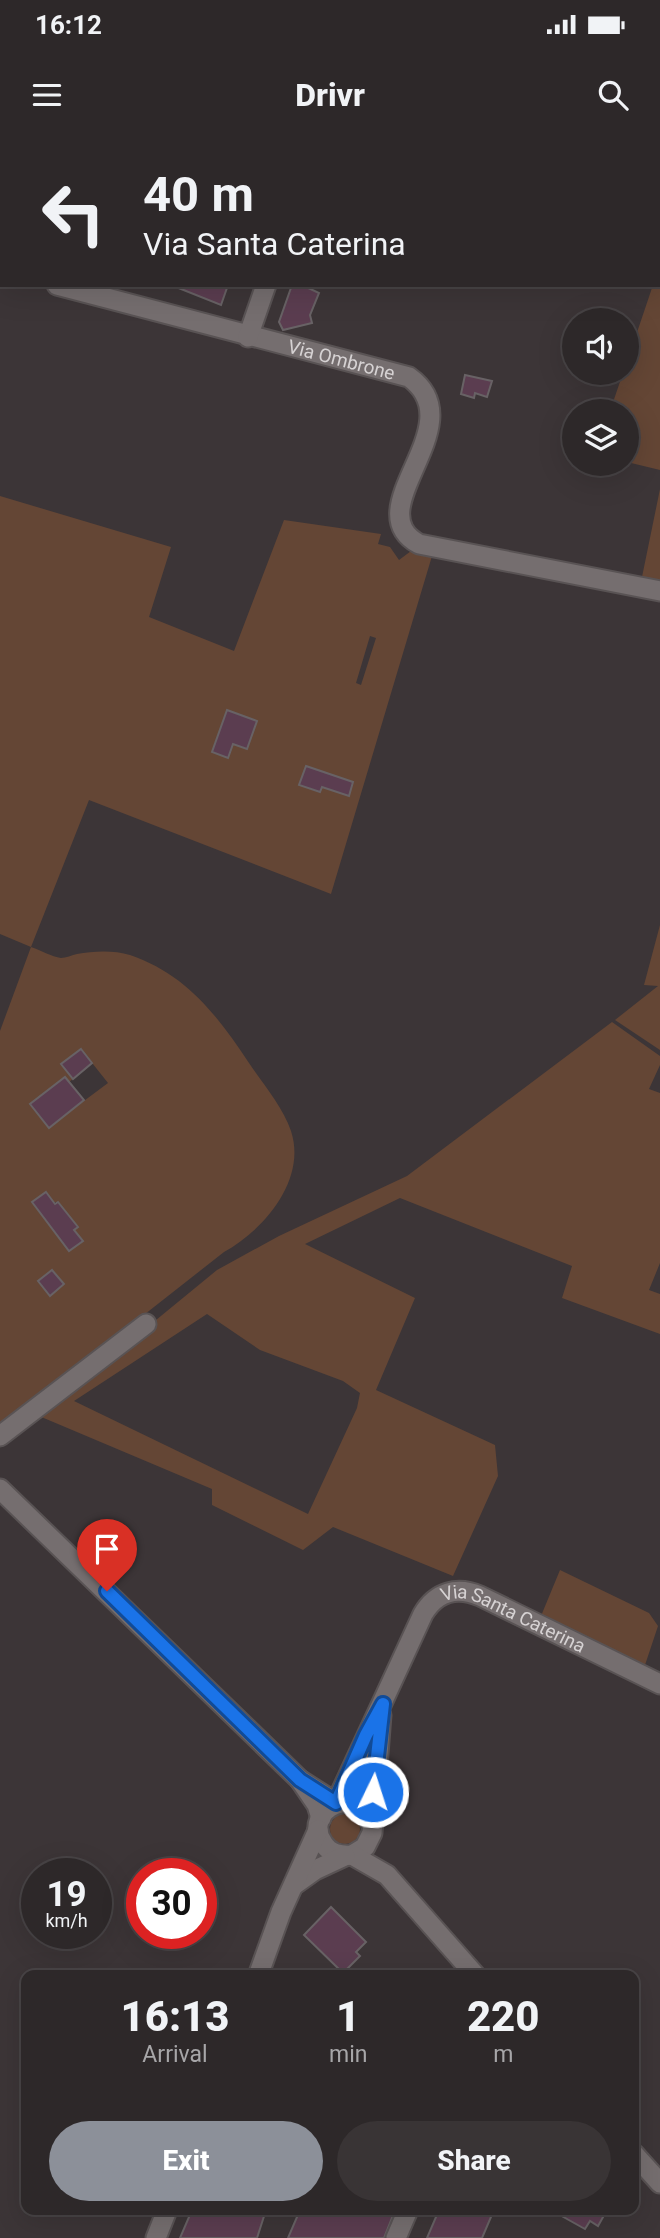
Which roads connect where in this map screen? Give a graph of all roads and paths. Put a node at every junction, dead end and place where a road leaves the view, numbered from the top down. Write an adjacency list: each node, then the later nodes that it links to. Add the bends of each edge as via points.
1 (64, 287): 3 (street, Via Ombrone)
2 (265, 287): 3 (street)
3 (248, 337): 4 (street, Via Ombrone, via 409,377 423,387 431,402 430,423 400,508 402,529 413,540)
4 (660, 591)
5 (146, 1324): 6 (street)
6 (0, 1436)
7 (0, 1489): 10 (street)
8 (660, 1684): 9 (street, Via Santa Caterina, via 480,1596 456,1591 440,1595 425,1609)
9 (383, 1704): 11 (street, Via Santa Caterina); 13 (street, Via Santa Caterina)
10 (300, 1780): 11 (street); 12 (street, via 317,1805)
11 (336, 1803): 12 (street); 13 (street, via 361,1807)
12 (320, 1824): 14 (street, via 330,1851); 16 (street)
13 (372, 1830): 14 (street, via 365,1847); 15 (street)
14 (349, 1855): 15 (street); 16 (street)
15 (387, 1875): 18 (street)
16 (293, 1886): 17 (street)
17 (260, 1970)
18 (471, 1970)
19 (639, 2160): 20 (street)
20 (660, 2183)
21 (165, 2215): 23 (street)
22 (406, 2215): 24 (street)
23 (156, 2238)
24 (396, 2238)

